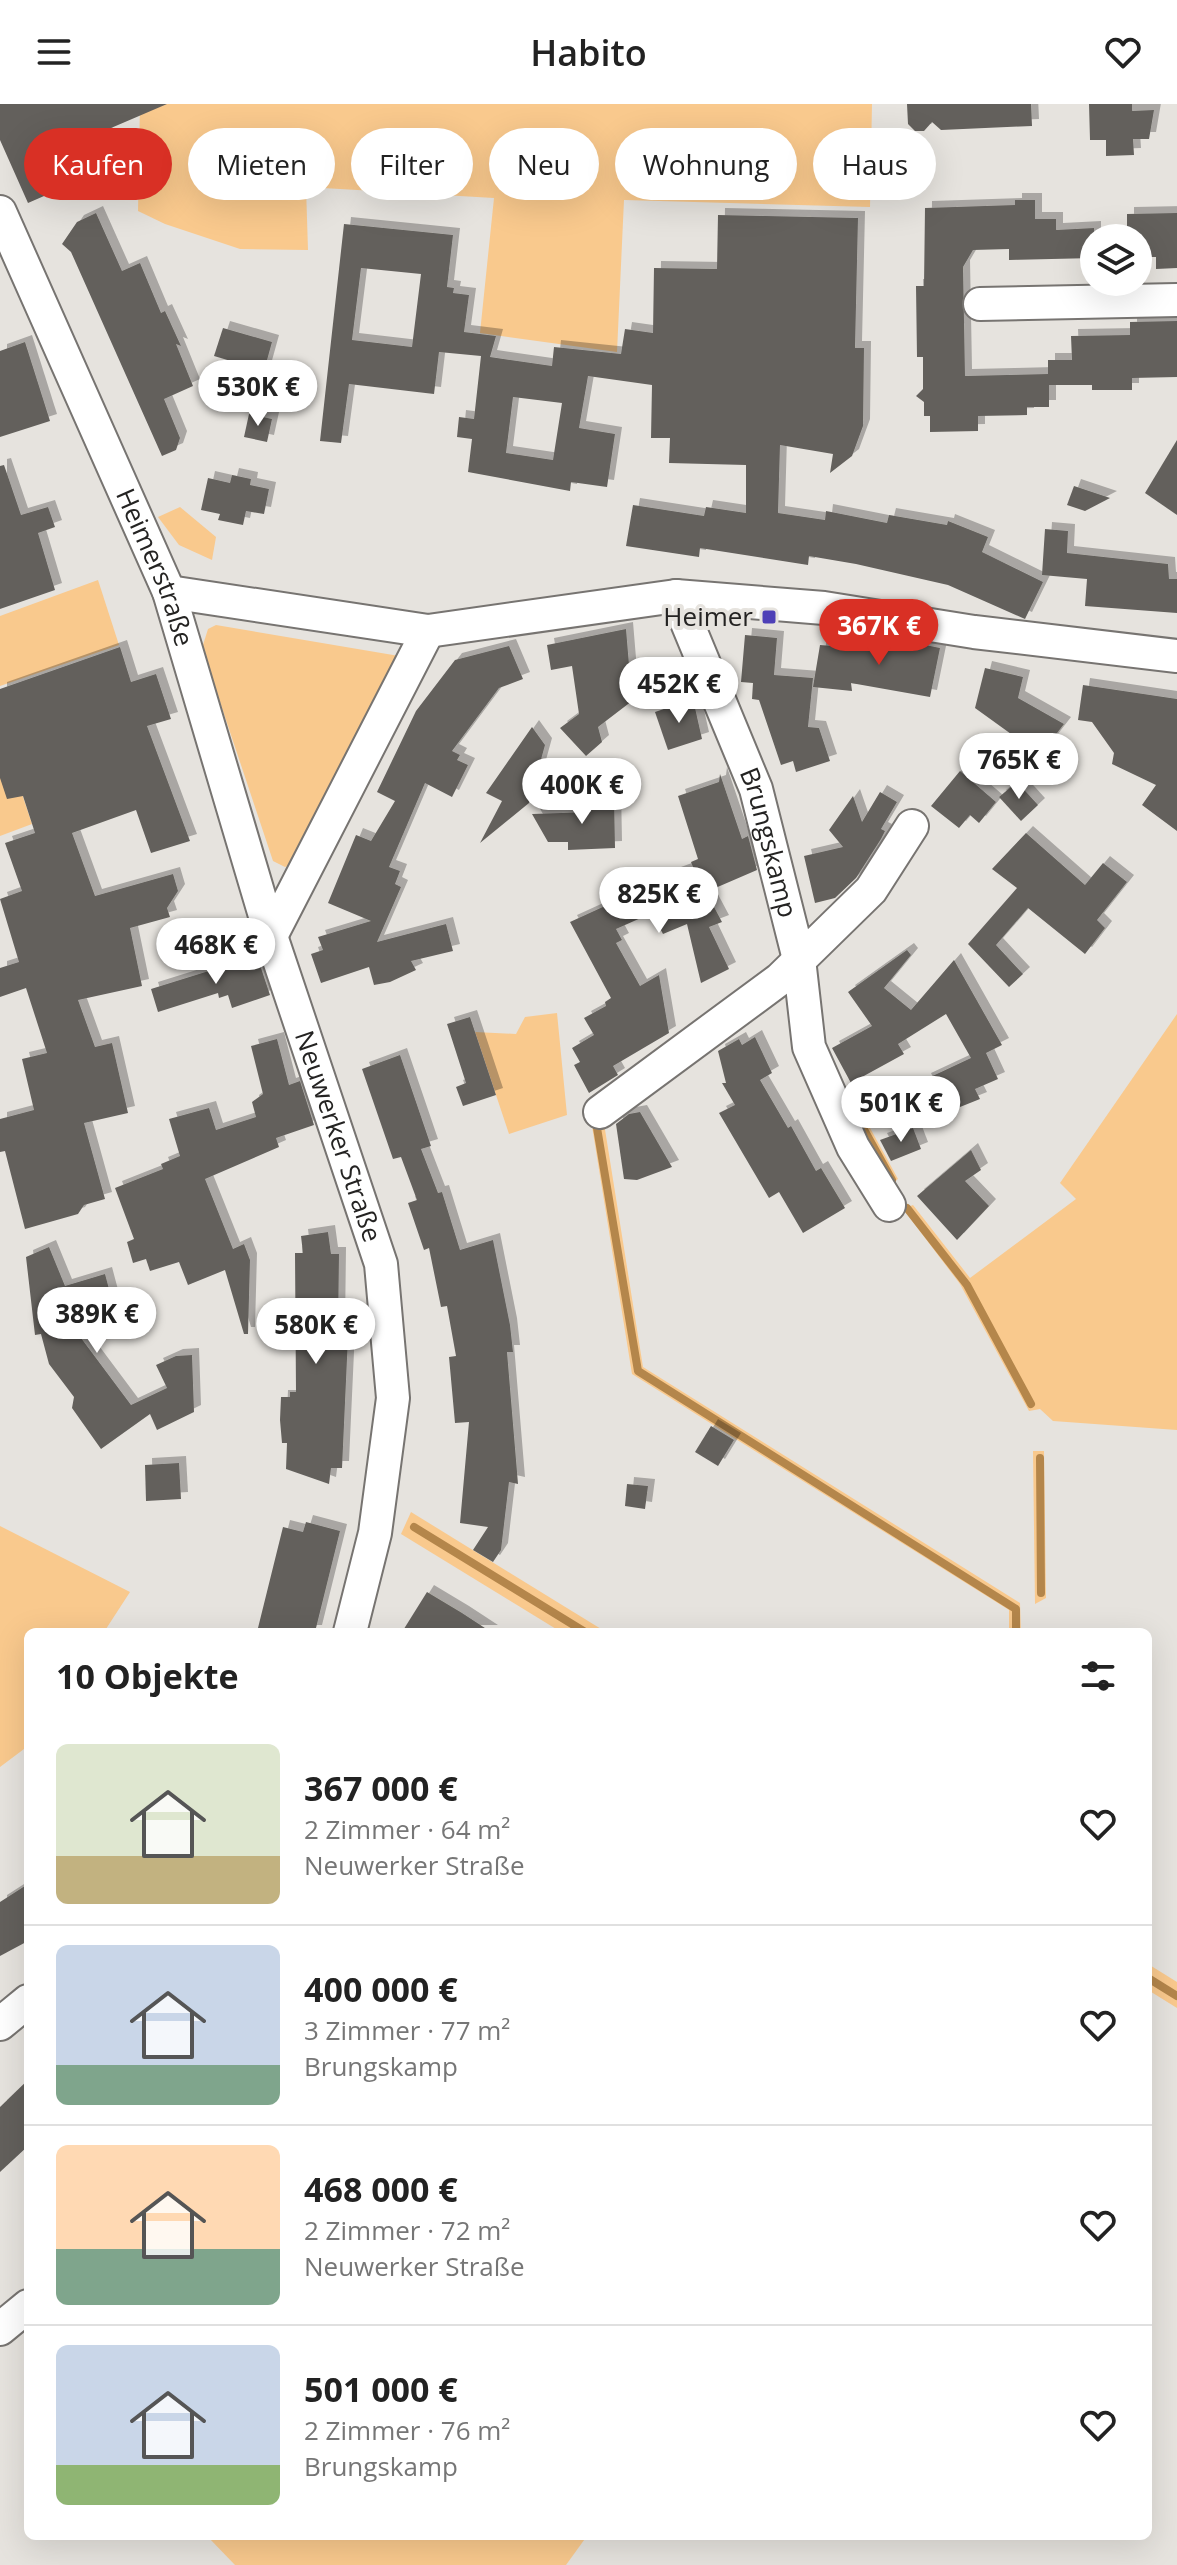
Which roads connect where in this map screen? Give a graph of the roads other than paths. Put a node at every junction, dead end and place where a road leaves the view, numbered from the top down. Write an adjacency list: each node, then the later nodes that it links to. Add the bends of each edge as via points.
1 (0, 212): 4 (street, Heimerstraße)
2 (1177, 300): 3 (street)
3 (980, 304)
4 (169, 592): 6 (street); 9 (street, Heimerstraße)
5 (676, 596): 6 (street); 7 (street, via 824,608); 10 (street, Brungskamp, via 756,789)
6 (428, 631): 9 (street)
7 (1177, 656)
8 (912, 826): 10 (street, Brungskamp, via 871,890)
9 (271, 936): 13 (street, Neuwerker Straße, via 381,1264 393,1398 375,1533)
10 (799, 959): 11 (street, Brungskamp, via 780,979); 12 (street, Brungskamp, via 809,1047 853,1147)
11 (600, 1112)
12 (889, 1205)
13 (351, 1628)
14 (24, 2004): 15 (street)
15 (0, 2024)
16 (24, 2309): 17 (street)
17 (0, 2329)

